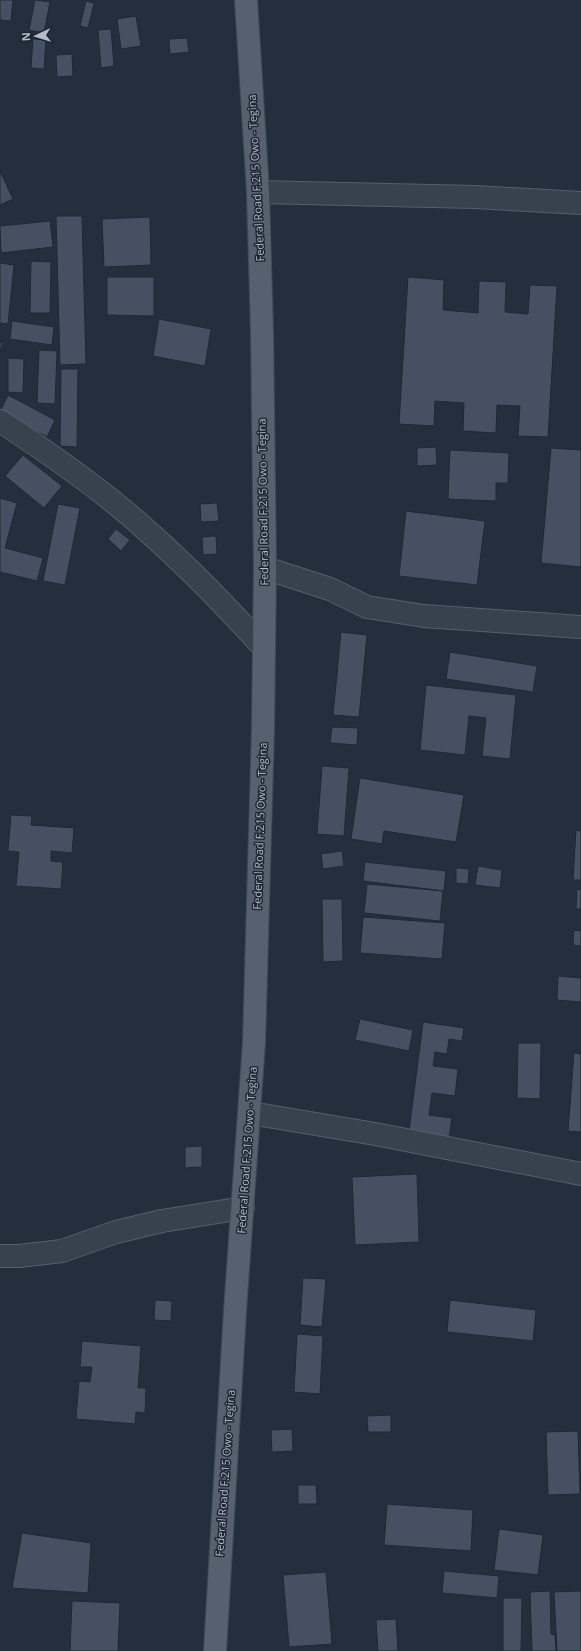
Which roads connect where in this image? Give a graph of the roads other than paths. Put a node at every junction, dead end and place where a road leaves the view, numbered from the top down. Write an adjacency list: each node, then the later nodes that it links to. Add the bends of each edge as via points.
1 (246, 0): 2 (main road, Federal Road F.215 Owo - Tegina)
2 (258, 192): 3 (street); 5 (main road, Federal Road F.215 Owo - Tegina)
3 (581, 202)
4 (0, 421): 7 (street, via 79,477 143,527 229,610)
5 (265, 568): 6 (street, via 330,589 368,607 424,616); 7 (main road, Federal Road F.215 Owo - Tegina)
6 (581, 627)
7 (264, 648): 8 (main road, Federal Road F.215 Owo - Tegina)
8 (250, 1113): 9 (street); 10 (main road, Federal Road F.215 Owo - Tegina)
9 (581, 1174)
10 (243, 1208): 11 (street, via 162,1221 116,1232 62,1251); 12 (main road, Federal Road F.215 Owo - Tegina)
11 (0, 1256)
12 (215, 1651)

